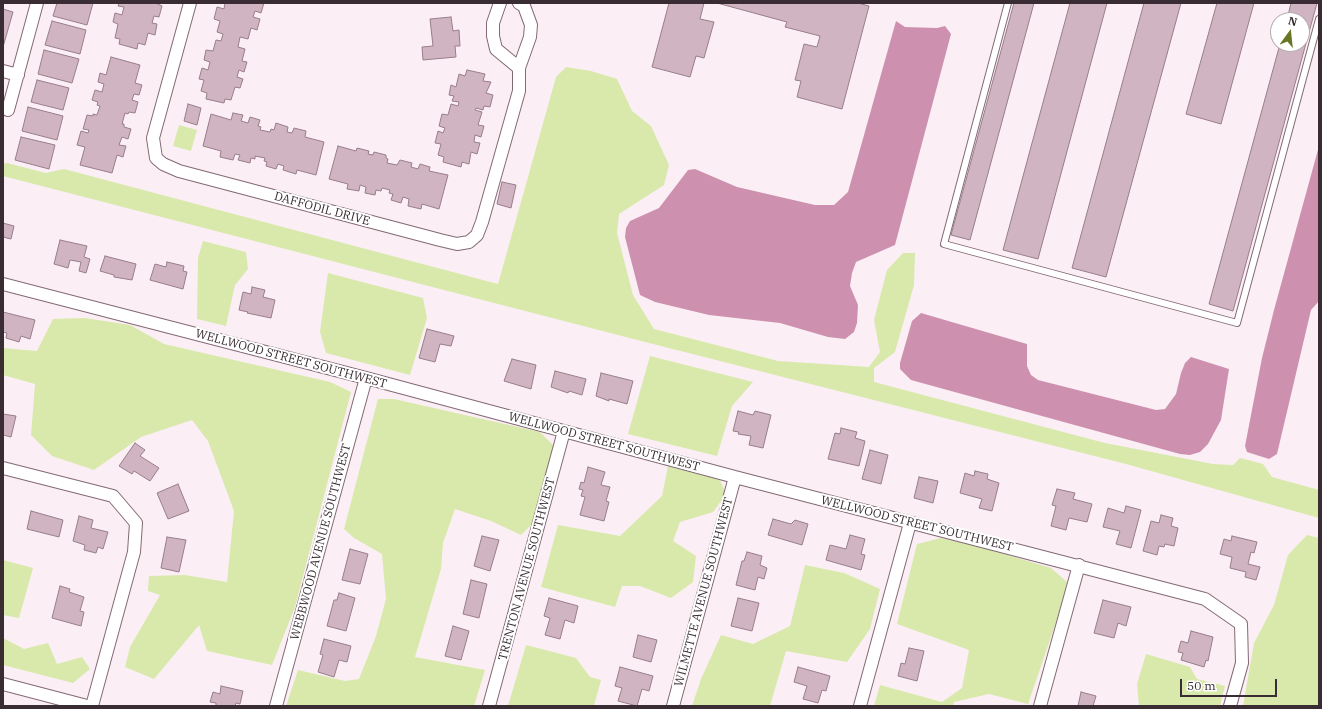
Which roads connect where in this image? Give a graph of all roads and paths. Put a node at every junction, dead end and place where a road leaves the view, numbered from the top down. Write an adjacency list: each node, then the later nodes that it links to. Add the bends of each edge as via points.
1 (37, 3): 9 (street)
2 (190, 3): 7 (street, DAFFODIL DRIVE, via 153,138 156,158 163,164 179,170 457,244 469,242 476,235 482,222 519,91)
3 (500, 3): 7 (street, via 493,24 496,49)
4 (1008, 3): 6 (lane, via 944,244 1237,323)
5 (523, 4): 7 (street, DAFFODIL DRIVE, via 531,25)
6 (1319, 19)
7 (519, 68)
8 (3, 71): 9 (street)
9 (18, 75): 10 (street)
10 (8, 110)
11 (3, 284): 12 (street, WELLWOOD STREET SOUTHWEST)
12 (366, 378): 13 (street, WELLWOOD STREET SOUTHWEST); 21 (street, WEBBWOOD AVENUE SOUTHWEST)
13 (564, 431): 15 (street, WELLWOOD STREET SOUTHWEST); 22 (street, TRENTON AVENUE SOUTHWEST)
14 (3, 468): 20 (street, via 113,496 136,523 134,552)
15 (735, 478): 16 (street, WELLWOOD STREET SOUTHWEST); 23 (street, WILMETTE AVENUE SOUTHWEST)
16 (910, 523): 17 (street, WELLWOOD STREET SOUTHWEST); 24 (street)
17 (1079, 565): 25 (street); 26 (street, WELLWOOD STREET SOUTHWEST, via 1205,599 1241,624 1242,663)
18 (3, 684): 19 (street)
19 (87, 706)
20 (92, 706)
21 (276, 706)
22 (489, 706)
23 (673, 706)
24 (860, 706)
25 (1040, 706)
26 (1230, 706)

